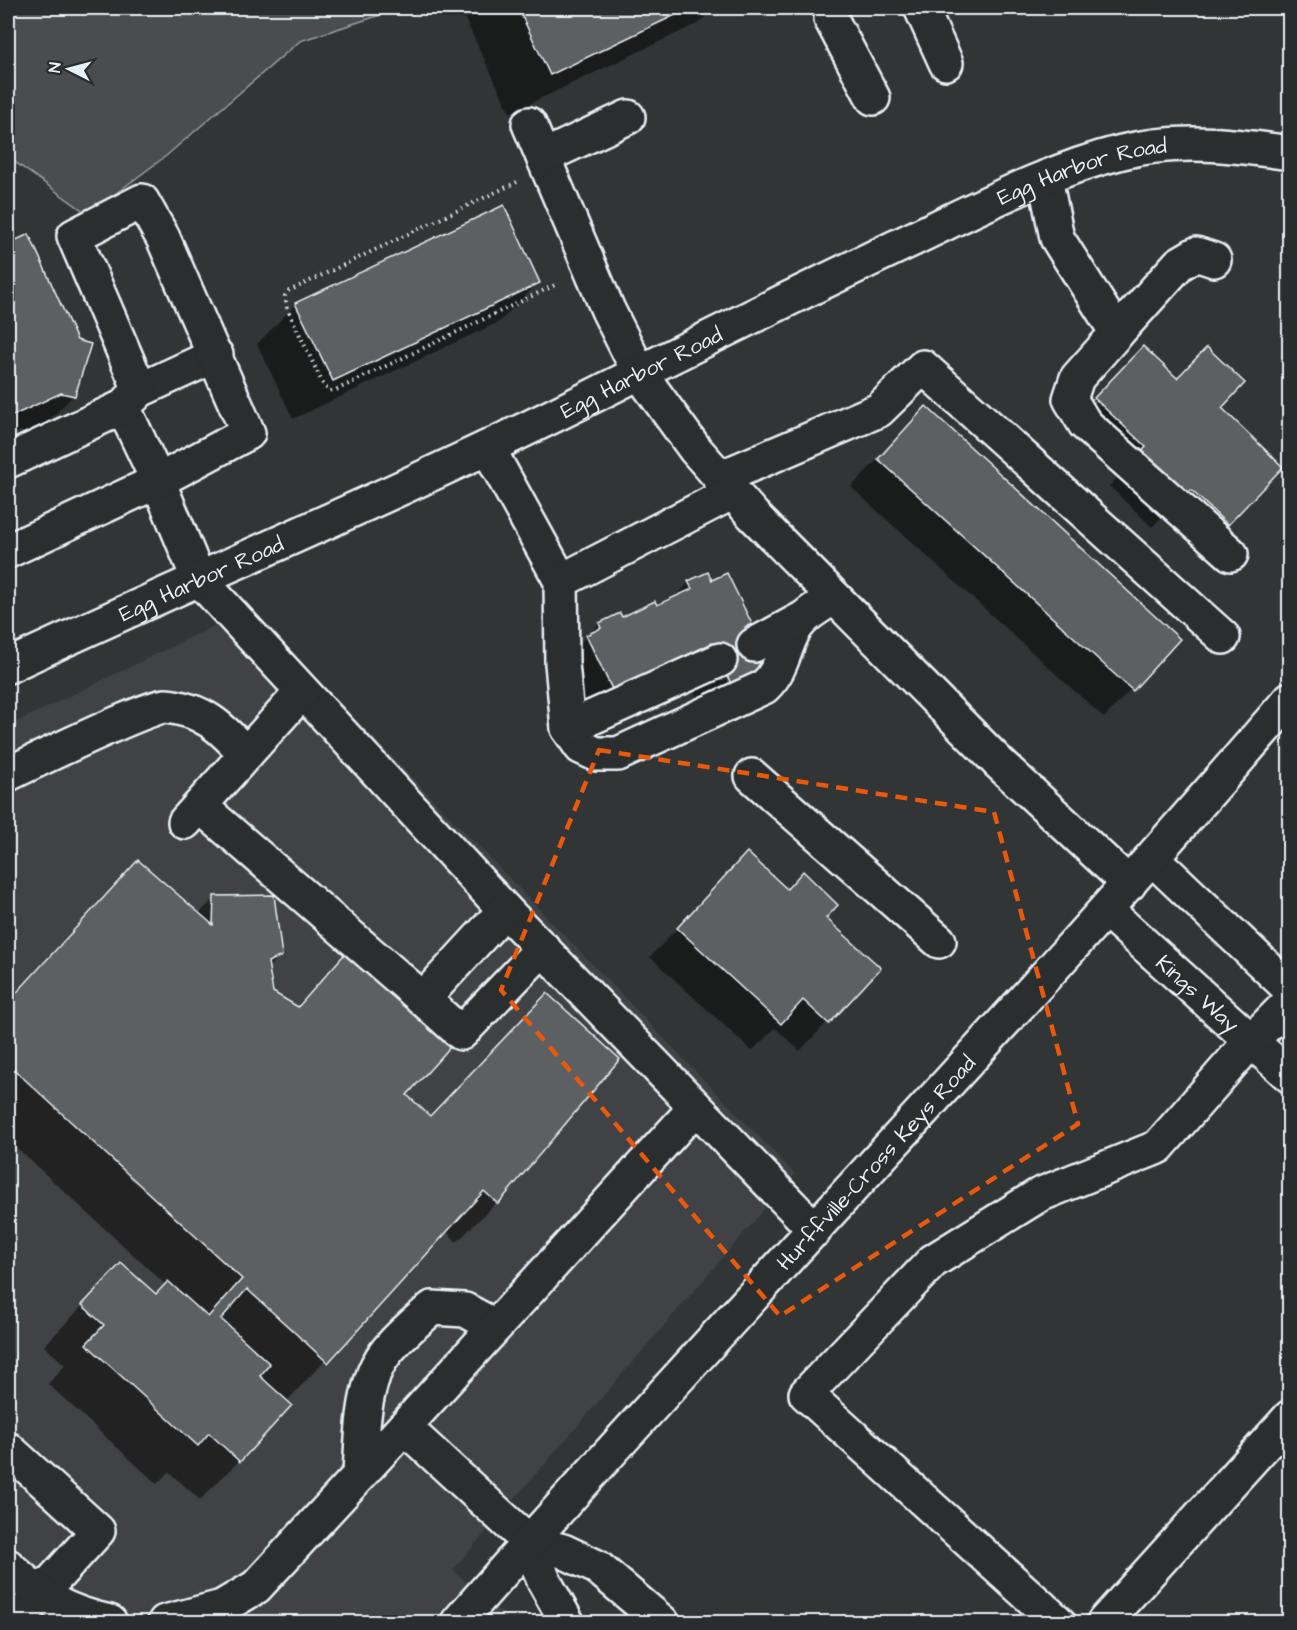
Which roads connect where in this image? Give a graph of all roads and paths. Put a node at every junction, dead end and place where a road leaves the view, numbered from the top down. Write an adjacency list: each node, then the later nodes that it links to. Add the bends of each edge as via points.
1 (921, 8): 3 (main road)
2 (831, 19): 4 (main road)
3 (946, 63)
4 (873, 98)
5 (627, 117): 8 (main road)
6 (529, 124): 8 (main road)
7 (1290, 153): 9 (main road, Egg Harbor Road, via 1190,143 1158,146 1124,151)
8 (543, 157): 15 (main road, via 608,310)
9 (1045, 178): 13 (main road, via 1057,238); 15 (main road, Egg Harbor Road)
10 (517, 182): 12 (path, via 289,291 285,296 287,309 330,391)
11 (1214, 260): 13 (main road, via 1196,254 1179,264)
12 (555, 285)
13 (1118, 333): 22 (main road, via 1077,378 1070,399 1085,424)
14 (216, 355): 16 (main road); 16 (main road, via 142,201 74,236); 19 (main road, via 248,433)
15 (639, 372): 17 (main road, Egg Harbor Road); 20 (main road, via 695,449)
16 (131, 399): 18 (main road); 19 (main road)
17 (489, 448): 23 (main road, Egg Harbor Road); 24 (main road)
18 (8, 461)
19 (158, 481): 21 (main road); 23 (main road)
20 (727, 485): 24 (main road); 25 (main road); 27 (main road, via 879,410 923,367)
21 (8, 551)
22 (1231, 554)
23 (198, 578): 30 (main road, Egg Harbor Road); 31 (main road)
24 (561, 580): 33 (main road, via 561,663)
25 (834, 597): 26 (main road); 38 (main road, via 999,763)
26 (802, 619): 28 (main road); 33 (main road, via 787,645 776,677 764,687 686,725 618,754 596,754 581,747)
27 (1223, 637)
28 (754, 645)
29 (720, 660): 33 (main road)
30 (8, 666)
31 (302, 692): 34 (main road); 39 (main road)
32 (1290, 699): 37 (main road, Hurffville-Cross Keys Road)
33 (568, 728)
34 (246, 754): 35 (main road, via 219,725 193,712 162,705); 44 (main road, via 192,814)
35 (8, 774)
36 (752, 776): 41 (main road)
37 (1153, 859): 38 (main road, Hurffville-Cross Keys Road); 43 (main road)
38 (1129, 884): 40 (main road, Hurffville-Cross Keys Road)
39 (505, 910): 42 (main road); 44 (main road)
40 (1106, 910): 46 (main road, Kings Way); 49 (main road, Hurffville-Cross Keys Road)
41 (939, 941)
42 (543, 948): 44 (main road, via 461,1033); 48 (main road)
43 (1290, 989)
44 (423, 999)
45 (1290, 1002): 46 (main road)
46 (1251, 1041): 47 (main road, Kings Way); 64 (main road, via 1158,1147 1039,1195 933,1261 806,1394)
47 (1290, 1076)
48 (695, 1108): 49 (main road); 50 (main road)
49 (815, 1230): 55 (main road, Hurffville-Cross Keys Road)
50 (495, 1326): 52 (main road); 54 (main road, via 465,1310 432,1308 400,1337 375,1372 363,1422)
51 (1290, 1417): 65 (main road)
52 (404, 1427): 54 (main road); 55 (main road)
53 (8, 1449): 57 (main road, via 98,1531)
54 (360, 1474): 60 (main road, via 256,1587 222,1607)
55 (529, 1542): 61 (main road, Hurffville-Cross Keys Road); 62 (main road); 63 (main road, via 563,1551 597,1567)
56 (8, 1566): 57 (main road)
57 (40, 1596): 58 (main road); 59 (main road, via 85,1617)
58 (15, 1623)
59 (110, 1623)
60 (165, 1623)
61 (458, 1623)
62 (567, 1623)
63 (662, 1623)
64 (1058, 1623)
65 (1104, 1623)

